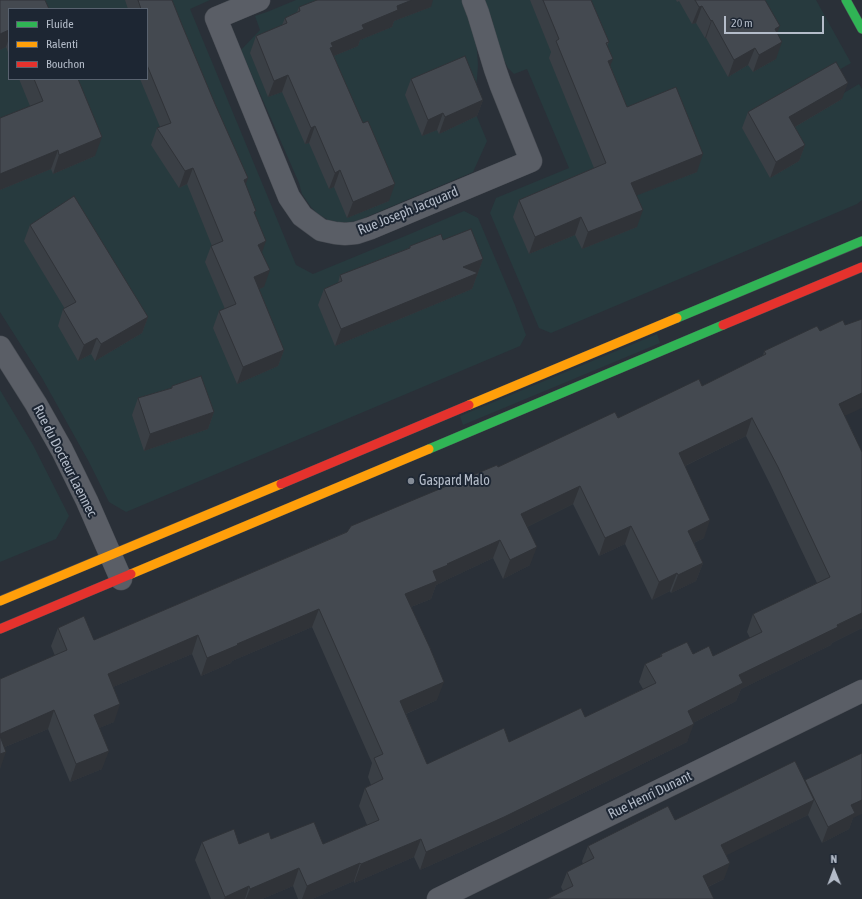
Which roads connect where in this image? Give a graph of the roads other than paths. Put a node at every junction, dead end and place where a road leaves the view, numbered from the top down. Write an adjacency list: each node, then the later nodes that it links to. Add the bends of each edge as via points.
1 (259, 0): 2 (street, Rue Joseph Jacquard, via 216,18 289,197 302,216 321,230 335,234 356,233 371,228 531,161 501,86)
2 (473, 0)
3 (846, 0): 4 (main road)
4 (862, 29)
5 (862, 241): 8 (main road)
6 (862, 267): 9 (main road)
7 (0, 347): 8 (street, Rue du Docteur Laennec, via 62,450)
8 (111, 555): 9 (street, Rue du Docteur Laennec); 10 (main road)
9 (121, 579): 11 (main road)
10 (0, 601)
11 (0, 629)
12 (862, 691): 13 (street, Rue Henri Dunant)
13 (438, 899)

